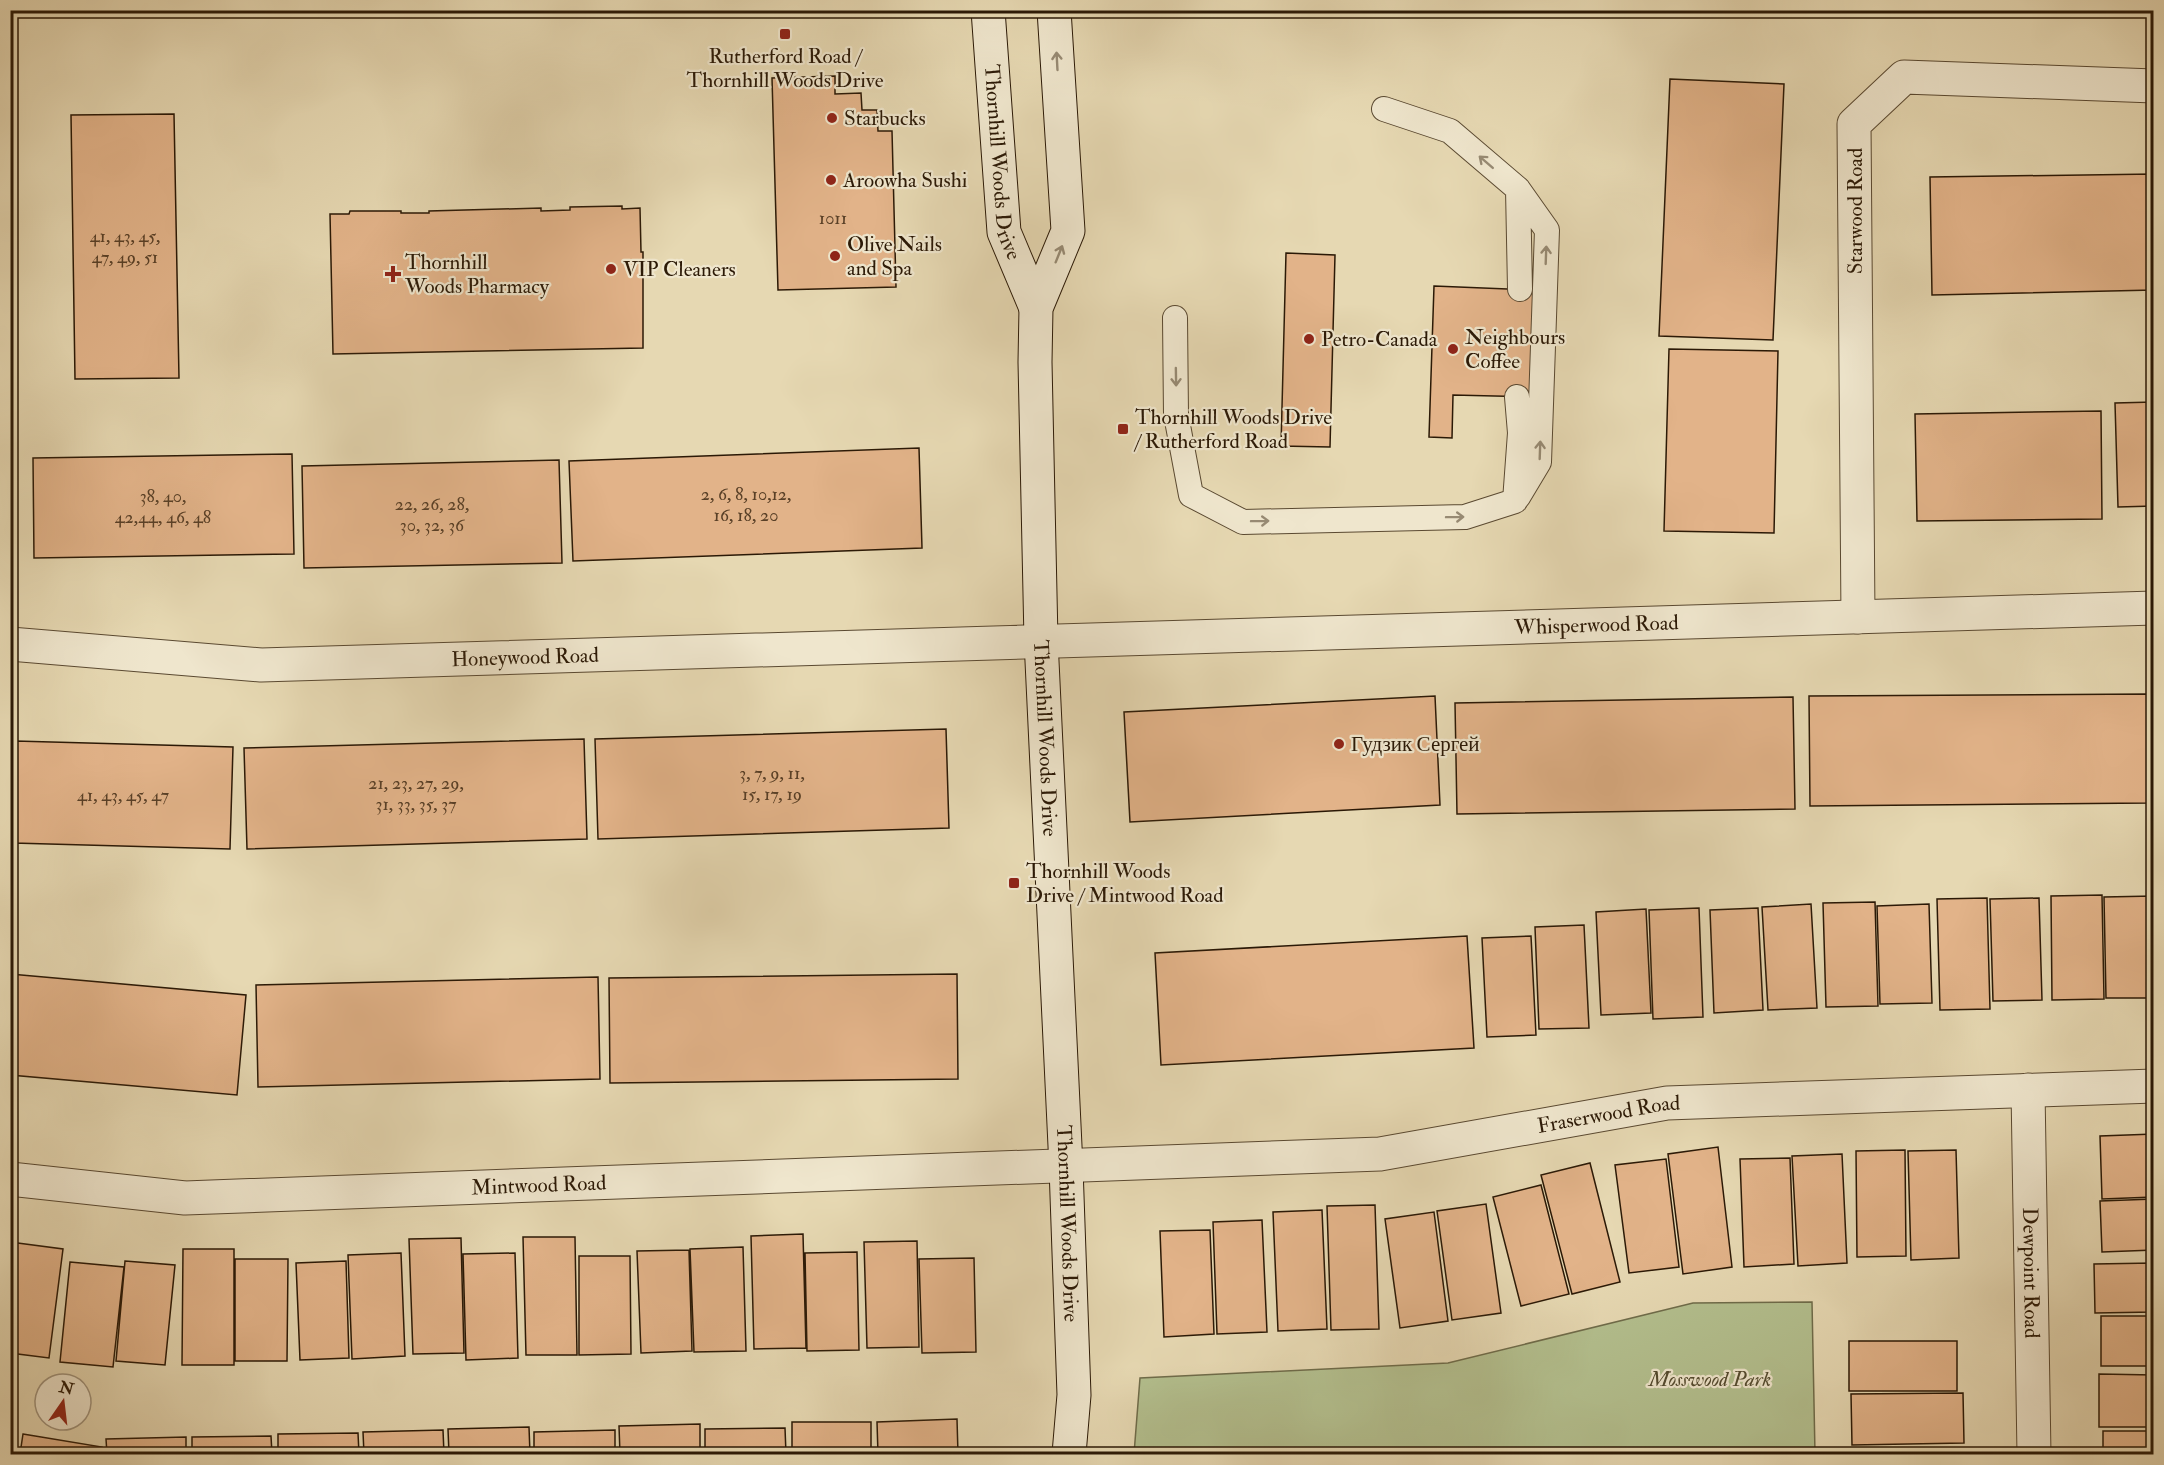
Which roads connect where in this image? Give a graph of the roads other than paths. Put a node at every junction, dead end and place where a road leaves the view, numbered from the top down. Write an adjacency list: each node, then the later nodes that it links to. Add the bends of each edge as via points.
1 (988, 10): 7 (street, Thornhill Woods Drive, via 1004,232)
2 (1054, 10): 7 (street, Thornhill Woods Drive, one-way to 2, via 1068,231)
3 (2154, 86): 12 (street, Starwood Road, via 1904,77 1854,124)
4 (1384, 109): 5 (lane, one-way to 4, via 1450,131)
5 (1518, 189): 6 (lane); 10 (lane, one-way to 5, via 1539,462 1547,230)
6 (1520, 289)
7 (1036, 308): 13 (street, Thornhill Woods Drive)
8 (1175, 318): 10 (lane, one-way to 10, via 1176,415 1191,495 1243,522 1465,517)
9 (1517, 397): 10 (lane, via 1520,433)
10 (1515, 501)
11 (2154, 608): 12 (street, Whisperwood Road)
12 (1858, 616): 13 (street, Whisperwood Road)
13 (1041, 640): 14 (street, Honeywood Road, via 261,665); 17 (street, Thornhill Woods Drive)
14 (10, 644)
15 (2154, 1086): 16 (street, Fraserwood Road)
16 (2028, 1090): 17 (street, Fraserwood Road, via 1667,1103 1380,1154); 20 (street, Dewpoint Road)
17 (1066, 1167): 18 (street, Mintwood Road, via 185,1198); 19 (street, Thornhill Woods Drive, via 1074,1395)
18 (10, 1179)
19 (1069, 1455)
20 (2034, 1455)

